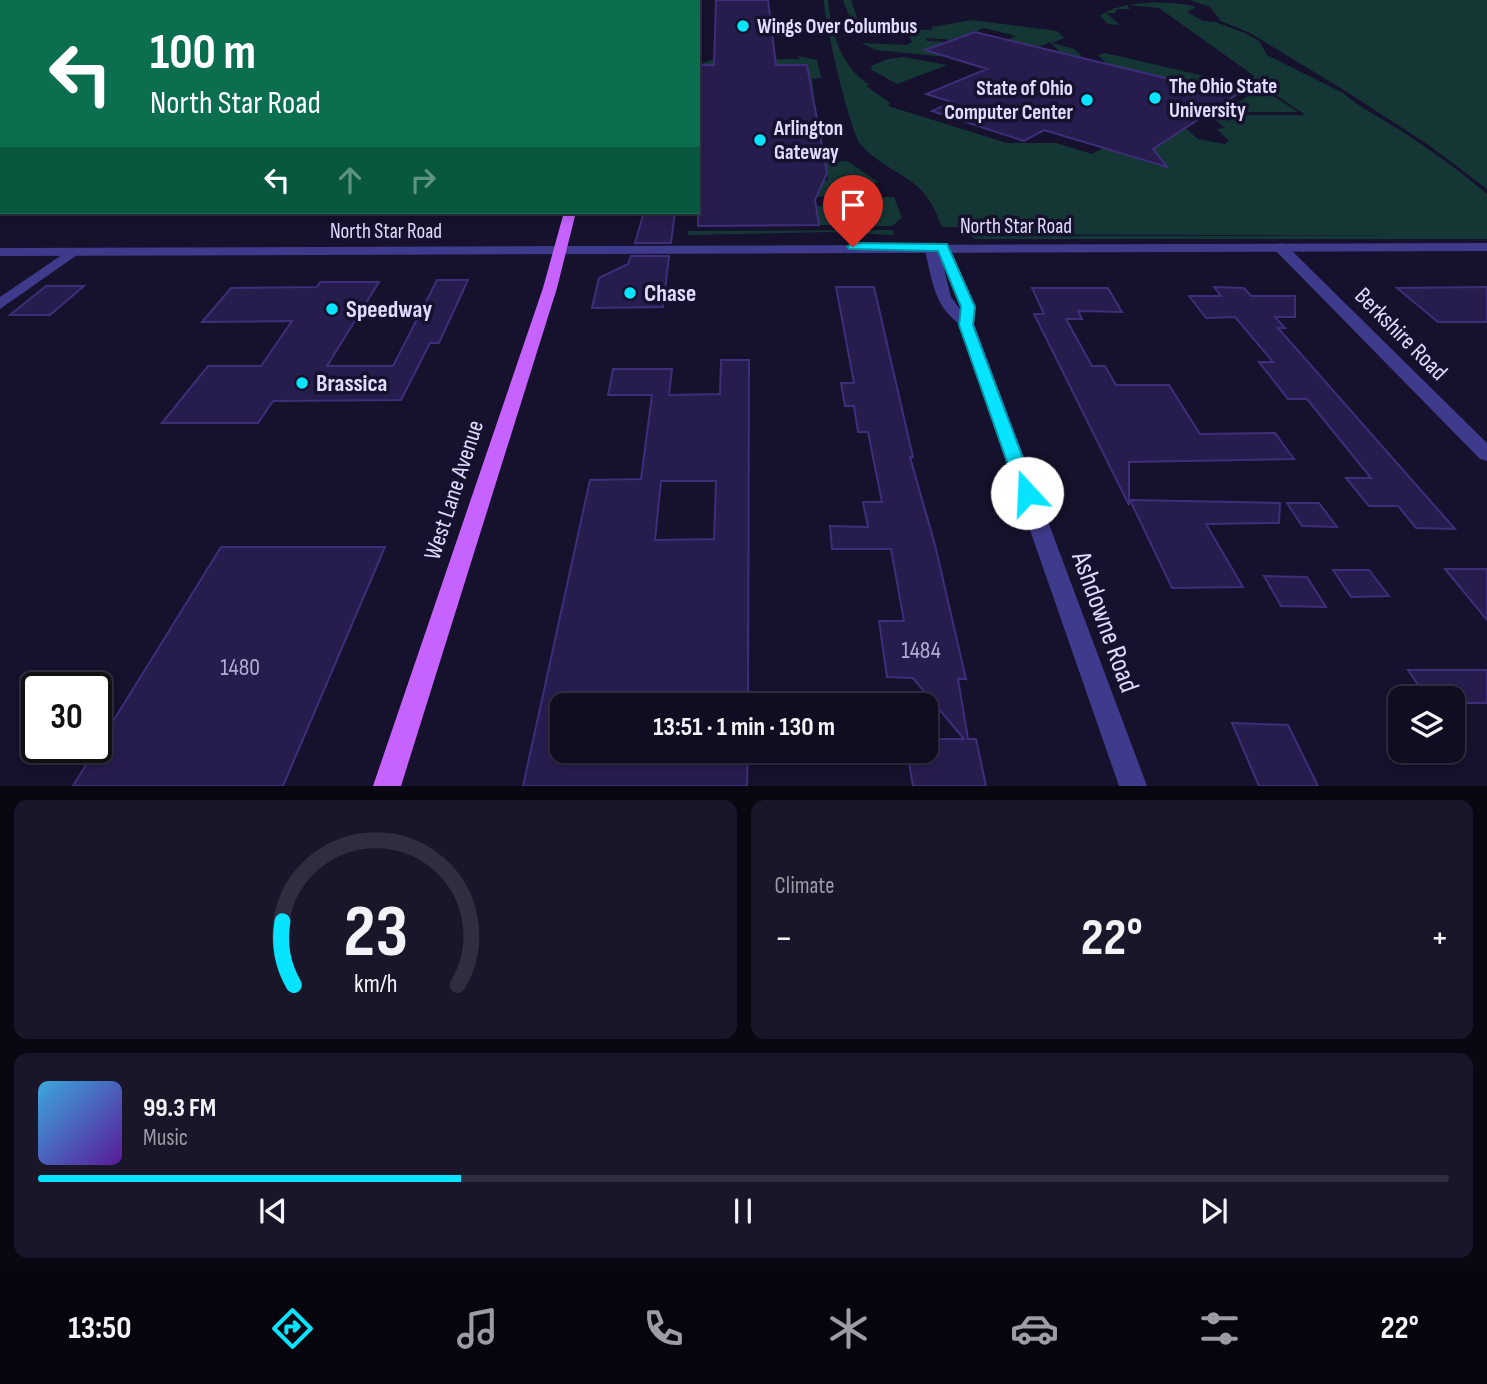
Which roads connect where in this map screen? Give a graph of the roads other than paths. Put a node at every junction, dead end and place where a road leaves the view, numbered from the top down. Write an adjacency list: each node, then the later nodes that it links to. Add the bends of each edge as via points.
1 (570, 214): 5 (main road, West Lane Avenue)
2 (937, 247): 3 (street, North Star Road); 5 (street, North Star Road); 11 (street, Ashdowne Road, via 937,280 949,311 965,321)
3 (1280, 247): 4 (street, North Star Road); 9 (street, Berkshire Road)
4 (1487, 247)
5 (561, 249): 7 (street, North Star Road); 10 (main road, West Lane Avenue)
6 (0, 252): 7 (street, North Star Road)
7 (72, 252): 8 (street)
8 (0, 304)
9 (1487, 454)
10 (387, 786)
11 (1133, 786)

